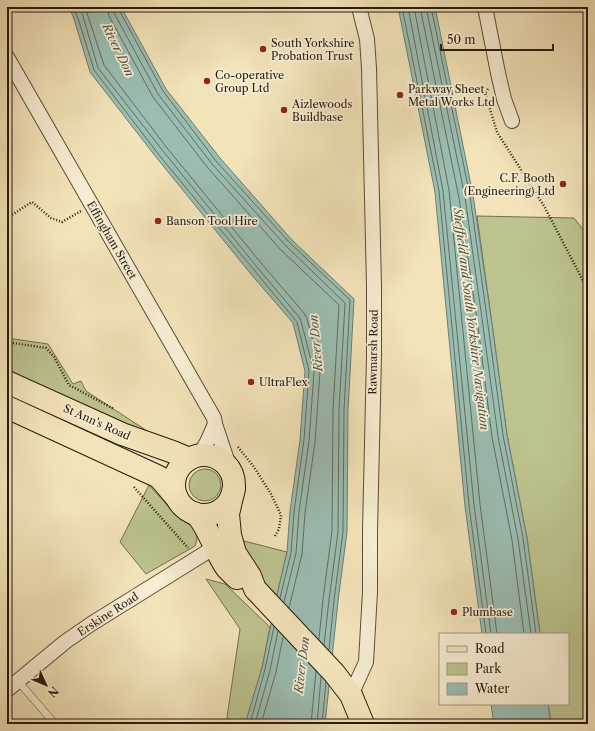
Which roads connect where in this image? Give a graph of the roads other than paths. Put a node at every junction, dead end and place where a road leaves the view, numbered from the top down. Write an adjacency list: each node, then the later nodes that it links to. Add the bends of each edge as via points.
1 (359, 7): 16 (street, Rawmarsh Road, via 367,40 369,68 374,355 370,592 366,662)
2 (485, 7): 4 (street, via 504,99)
3 (7, 57): 7 (street, Effingham Street)
4 (512, 121)
5 (7, 382): 8 (main road, St Ann's Road, via 122,434)
6 (7, 407): 10 (main road, via 159,477)
7 (216, 424): 8 (street, via 207,442); 9 (street, Effingham Street)
8 (194, 458): 9 (main road, St Ann's Road, via 215,458 226,465); 10 (main road, via 179,470 176,476 174,486)
9 (233, 482): 11 (main road, via 230,501 223,509 214,514); 13 (main road, via 228,514 230,535 235,553)
10 (178, 498): 11 (main road, via 186,509)
11 (194, 513): 12 (main road, via 205,526)
12 (206, 552): 13 (main road, via 243,584); 14 (street, Erskine Road, via 91,624)
13 (261, 594): 16 (main road)
14 (18, 681): 15 (street, Erskine Road); 18 (lane)
15 (7, 690)
16 (351, 695): 17 (main road)
17 (359, 721)
18 (55, 724)

